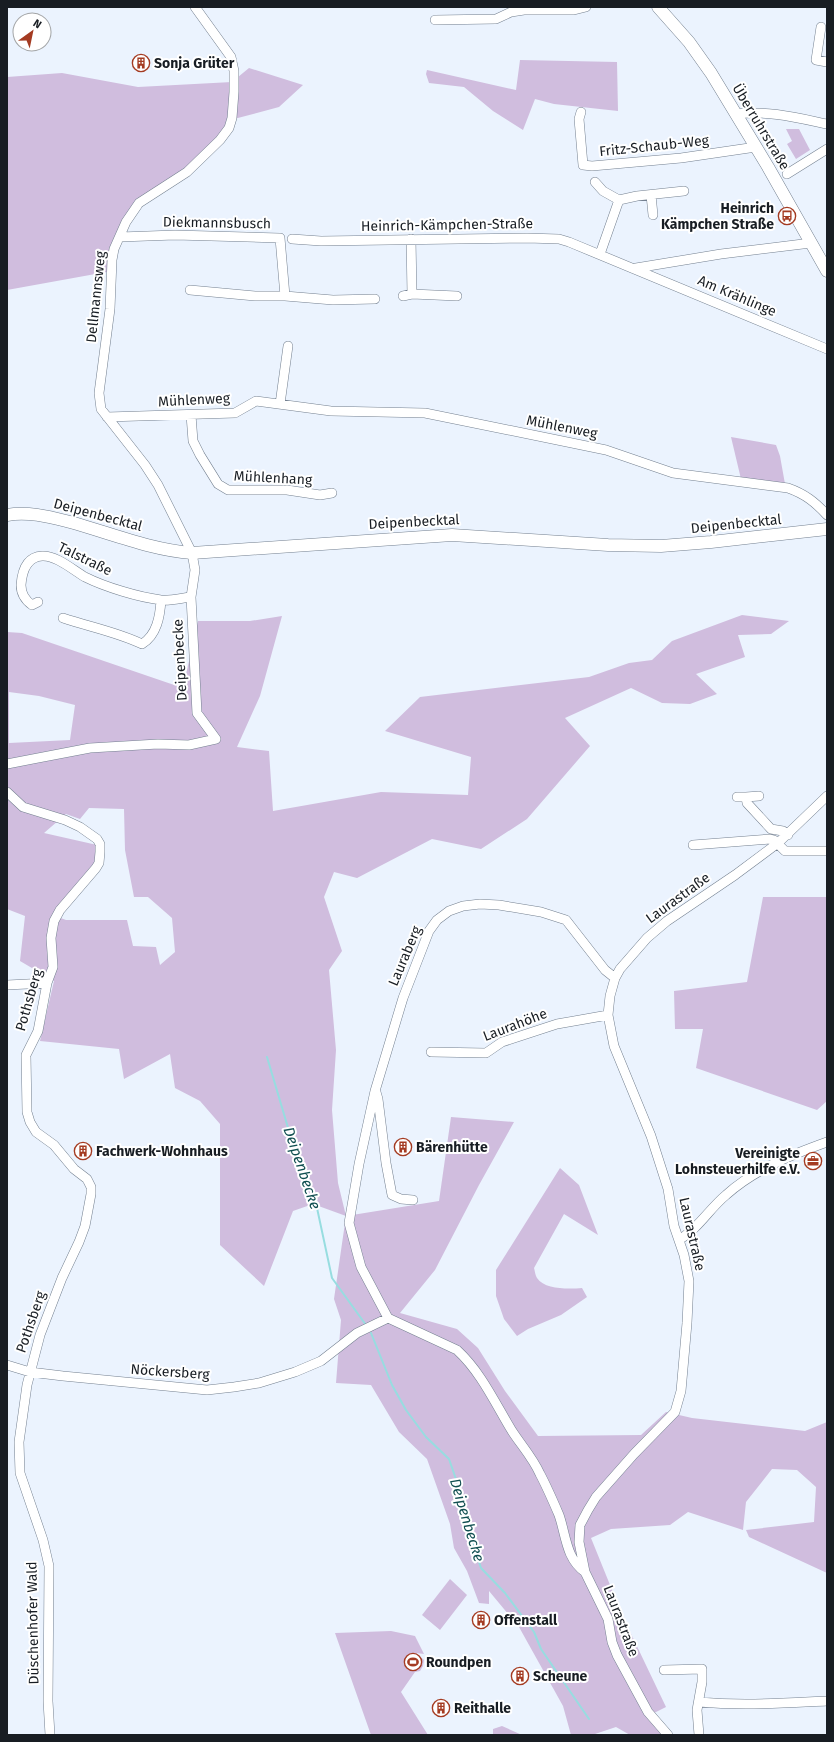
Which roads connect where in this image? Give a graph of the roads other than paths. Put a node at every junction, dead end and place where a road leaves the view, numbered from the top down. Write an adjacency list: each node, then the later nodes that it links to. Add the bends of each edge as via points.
1 (195, 7): 18 (street, Dellmannsweg, via 231,56 234,92 229,128 186,172 139,203)
2 (586, 7): 4 (street, via 574,10 524,10 511,12 496,19)
3 (658, 7): 8 (main road, Überruhrstraße, via 695,51)
4 (435, 20)
5 (820, 27): 6 (street, via 816,60)
6 (827, 62)
7 (581, 112): 10 (street, Fritz-Schaub-Weg, via 579,119 584,165 680,158)
8 (736, 114): 9 (street, via 750,112); 10 (main road, Überruhrstraße)
9 (827, 124)
10 (756, 147): 21 (main road, Überruhrstraße)
11 (827, 150): 12 (street)
12 (787, 174)
13 (595, 182): 16 (street, via 603,191)
14 (684, 191): 15 (street)
15 (651, 195): 16 (street); 17 (street)
16 (619, 200): 22 (street)
17 (653, 215)
18 (120, 237): 26 (street, Diekmannsbusch, via 175,235 280,238); 33 (street, Dellmannsweg, via 112,260 110,309 99,393 101,409)
19 (411, 238): 20 (street, Heinrich-Kämpchen-Straße); 22 (street, Heinrich-Kämpchen-Straße, via 548,238 569,242); 27 (street, via 408,295)
20 (292, 240)
21 (811, 242): 23 (street); 24 (main road, Überruhrstraße)
22 (600, 254): 23 (street, Heinrich-Kämpchen-Straße)
23 (636, 268): 30 (street, Am Krählinge)
24 (827, 271)
25 (190, 290): 26 (street)
26 (285, 296): 28 (street, via 332,300)
27 (457, 296)
28 (375, 298)
29 (288, 346): 31 (street)
30 (827, 348)
31 (280, 404): 32 (street, Mühlenweg, via 256,401 235,413); 36 (street, Mühlenweg, via 331,411 425,413 470,421 606,450 673,473 788,488 812,500)
32 (191, 415): 33 (street, Mühlenweg); 34 (street, Mühlenhang, via 193,441 218,484 228,490 287,490 320,495)
33 (107, 418): 38 (street, Dellmannsweg, via 158,485)
34 (332, 493)
35 (7, 515): 38 (main road, Deipenbecktal, via 28,514 48,517 177,552)
36 (827, 515)
37 (827, 529): 38 (main road, Deipenbecktal, via 666,546 452,535)
38 (192, 552): 39 (street, via 195,570)
39 (191, 597): 40 (street, Talstraße); 43 (street, Deipenbecke, via 197,713 216,739 189,745 90,748)
40 (161, 600): 41 (street, Talstraße, via 102,584 43,555 30,560 22,578 22,595 32,605); 42 (street, via 154,631 142,644 110,631)
41 (38, 602)
42 (64, 618)
43 (7, 764)
44 (7, 792): 54 (street, Pothsberg, via 23,807 71,823 97,839 100,844 99,863 60,910 54,921 51,938 53,967)
45 (759, 796): 48 (street)
46 (827, 796): 49 (street, Laurastraße)
47 (736, 797): 48 (street)
48 (746, 797): 49 (street, via 747,803 771,829 783,831)
49 (788, 835): 50 (street, Laurastraße)
50 (778, 843): 51 (street, via 770,839); 52 (street, via 785,851); 53 (street, Laurastraße, via 667,921 647,938)
51 (693, 845)
52 (827, 851)
53 (615, 978): 56 (street, Laurastraße); 58 (street, Lauraberg, via 604,970 566,920 560,917 492,905 463,906 448,911 437,920 423,944 401,1004)
54 (46, 983): 55 (street); 64 (street, Pothsberg, via 38,1031 26,1055 28,1117 36,1132 54,1145 68,1163 87,1179 91,1194 79,1242 54,1297)
55 (7, 984)
56 (608, 1014): 57 (street, Laurahöhe, via 550,1026 502,1042 486,1053); 61 (street, Laurastraße, via 609,1028 618,1058 653,1142 668,1189)
57 (431, 1052)
58 (375, 1091): 60 (street, Lauraberg, via 392,1195 400,1199); 62 (street, Lauraberg, via 349,1223 361,1268)
59 (827, 1142): 61 (street, via 774,1163 746,1180 726,1194 695,1229)
60 (413, 1200)
61 (679, 1240): 65 (street, Laurastraße, via 688,1282 684,1368 679,1402 675,1412 634,1454 596,1497 588,1510 580,1525 579,1542)
62 (388, 1318): 64 (street, Nöckersberg, via 357,1333 321,1361 259,1383 234,1387 207,1390); 65 (street, via 448,1345 467,1359 535,1464 559,1516 573,1561)
63 (7, 1365): 64 (street, Nöckersberg)
64 (30, 1372): 69 (street, Düschenhofer Wald, via 19,1442 20,1473 43,1540 49,1566)
65 (585, 1572): 70 (street, Laurastraße, via 608,1619 612,1642 618,1655 648,1712)
66 (664, 1670): 67 (street, via 702,1669)
67 (699, 1702): 68 (street); 71 (street)
68 (827, 1702)
69 (50, 1735)
70 (668, 1735)
71 (699, 1735)

